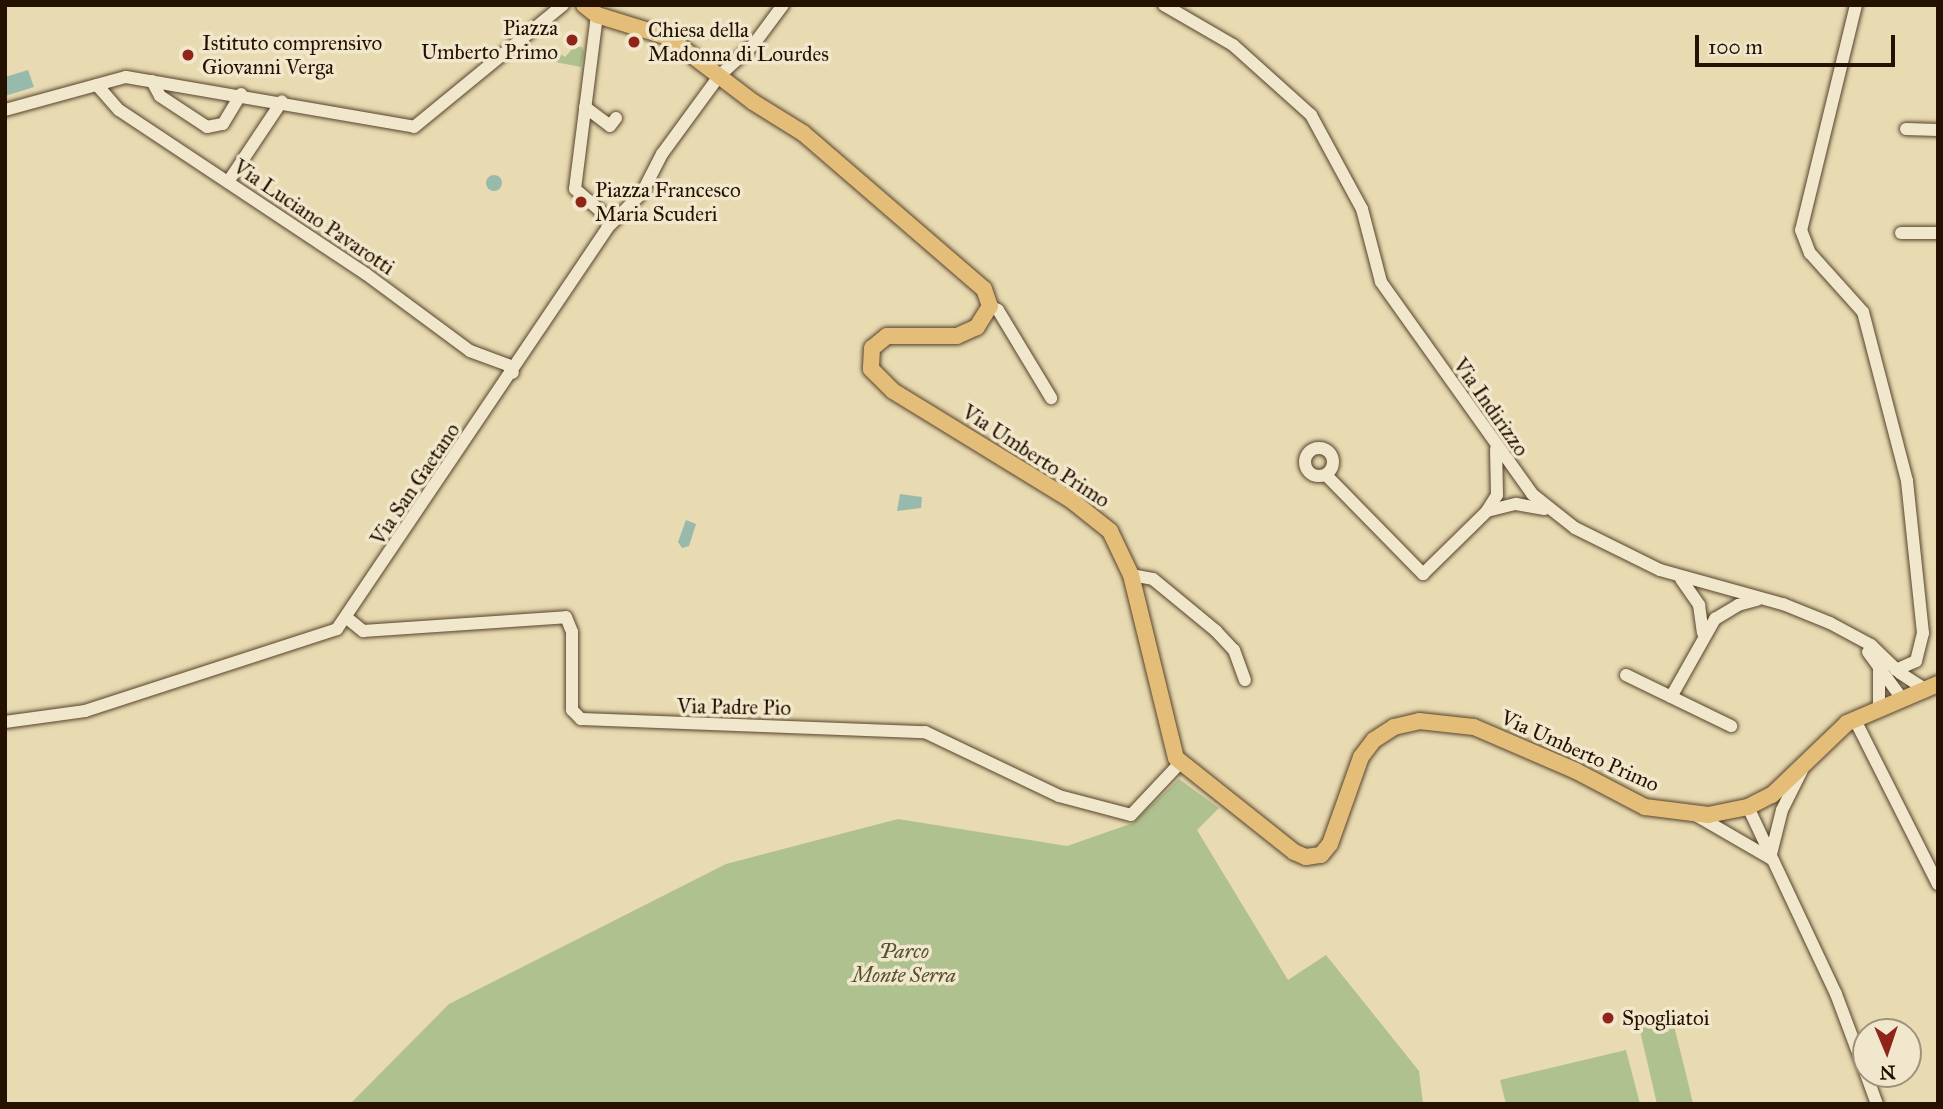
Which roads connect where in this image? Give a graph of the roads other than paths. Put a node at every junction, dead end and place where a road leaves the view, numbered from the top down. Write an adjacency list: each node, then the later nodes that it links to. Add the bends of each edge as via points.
1 (563, 5): 10 (street, via 414,127)
2 (783, 5): 6 (street, Via San Gaetano, via 754,44)
3 (1164, 5): 23 (street, Via Indirizzo, via 1233,45 1311,115 1362,209 1381,282)
4 (1856, 5): 34 (street, via 1801,230 1810,253 1863,312 1907,481 1923,633 1916,661)
5 (592, 10): 6 (main road, via 668,37); 11 (street)
6 (719, 76): 17 (street, Via San Gaetano, via 662,155 642,193); 20 (main road, via 803,133 984,289)
7 (152, 81): 8 (street, via 126,77); 9 (street); 9 (street, via 160,96 207,127 223,124)
8 (97, 85): 12 (street); 16 (street, Via Luciano Pavarotti, via 119,110)
9 (241, 94): 10 (street)
10 (282, 101): 16 (street)
11 (584, 107): 13 (street, via 610,126); 17 (street, via 575,184)
12 (5, 110)
13 (616, 118)
14 (1906, 129): 15 (street)
15 (1938, 130)
16 (228, 182): 21 (street, Via Luciano Pavarotti, via 470,351 508,365)
17 (612, 221): 21 (street, Via San Gaetano)
18 (1901, 233): 19 (street)
19 (1938, 233)
20 (990, 306): 22 (street, via 998,310); 27 (main road, Via Umberto Primo, via 984,321 957,336 887,336 872,348 871,369 893,391 1071,500 1110,531)
21 (513, 373): 30 (street, Via San Gaetano)
22 (1051, 398)
23 (1495, 446): 25 (street, via 1499,485); 26 (street, Via Indirizzo, via 1520,481)
24 (1326, 475): 25 (street, via 1423,574)
25 (1487, 511): 26 (street, via 1516,504)
26 (1554, 512): 28 (street, Via Indirizzo, via 1575,528)
27 (1131, 575): 36 (street, via 1153,579 1216,631 1234,650); 44 (main road, Via Umberto Primo)
28 (1681, 579): 29 (street, Via Indirizzo); 31 (street, via 1699,605)
29 (1764, 600): 31 (street, via 1724,612); 32 (street, Via Indirizzo, via 1809,612)
30 (347, 618): 42 (street, Via San Gaetano, via 327,635 85,712); 44 (street, Via Padre Pio, via 363,631 566,617 572,632 572,710 582,719 925,732 1059,796 1131,815)
31 (1703, 634): 38 (street)
32 (1860, 640): 33 (street, Via Indirizzo); 34 (street)
33 (1878, 664): 39 (street, Via Indirizzo); 40 (street)
34 (1898, 671): 37 (street); 39 (street)
35 (1626, 675): 38 (street)
36 (1245, 680)
37 (1932, 687): 39 (main road)
38 (1671, 697): 43 (street)
39 (1905, 699): 40 (main road)
40 (1879, 710): 41 (main road)
41 (1855, 720): 45 (main road, via 1831,735); 49 (street)
42 (5, 722)
43 (1731, 726)
44 (1179, 764): 47 (main road, Via Umberto Primo, via 1306,858 1321,855 1330,844 1361,757 1374,740 1394,727 1419,721 1474,727 1577,771 1633,802)
45 (1804, 766): 46 (main road, via 1772,795); 48 (street, via 1782,810)
46 (1748, 807): 47 (main road, Via Umberto Primo); 48 (street)
47 (1694, 814): 48 (street)
48 (1770, 858): 51 (street)
49 (1934, 865): 50 (street)
50 (1938, 884)
51 (1852, 1037)

